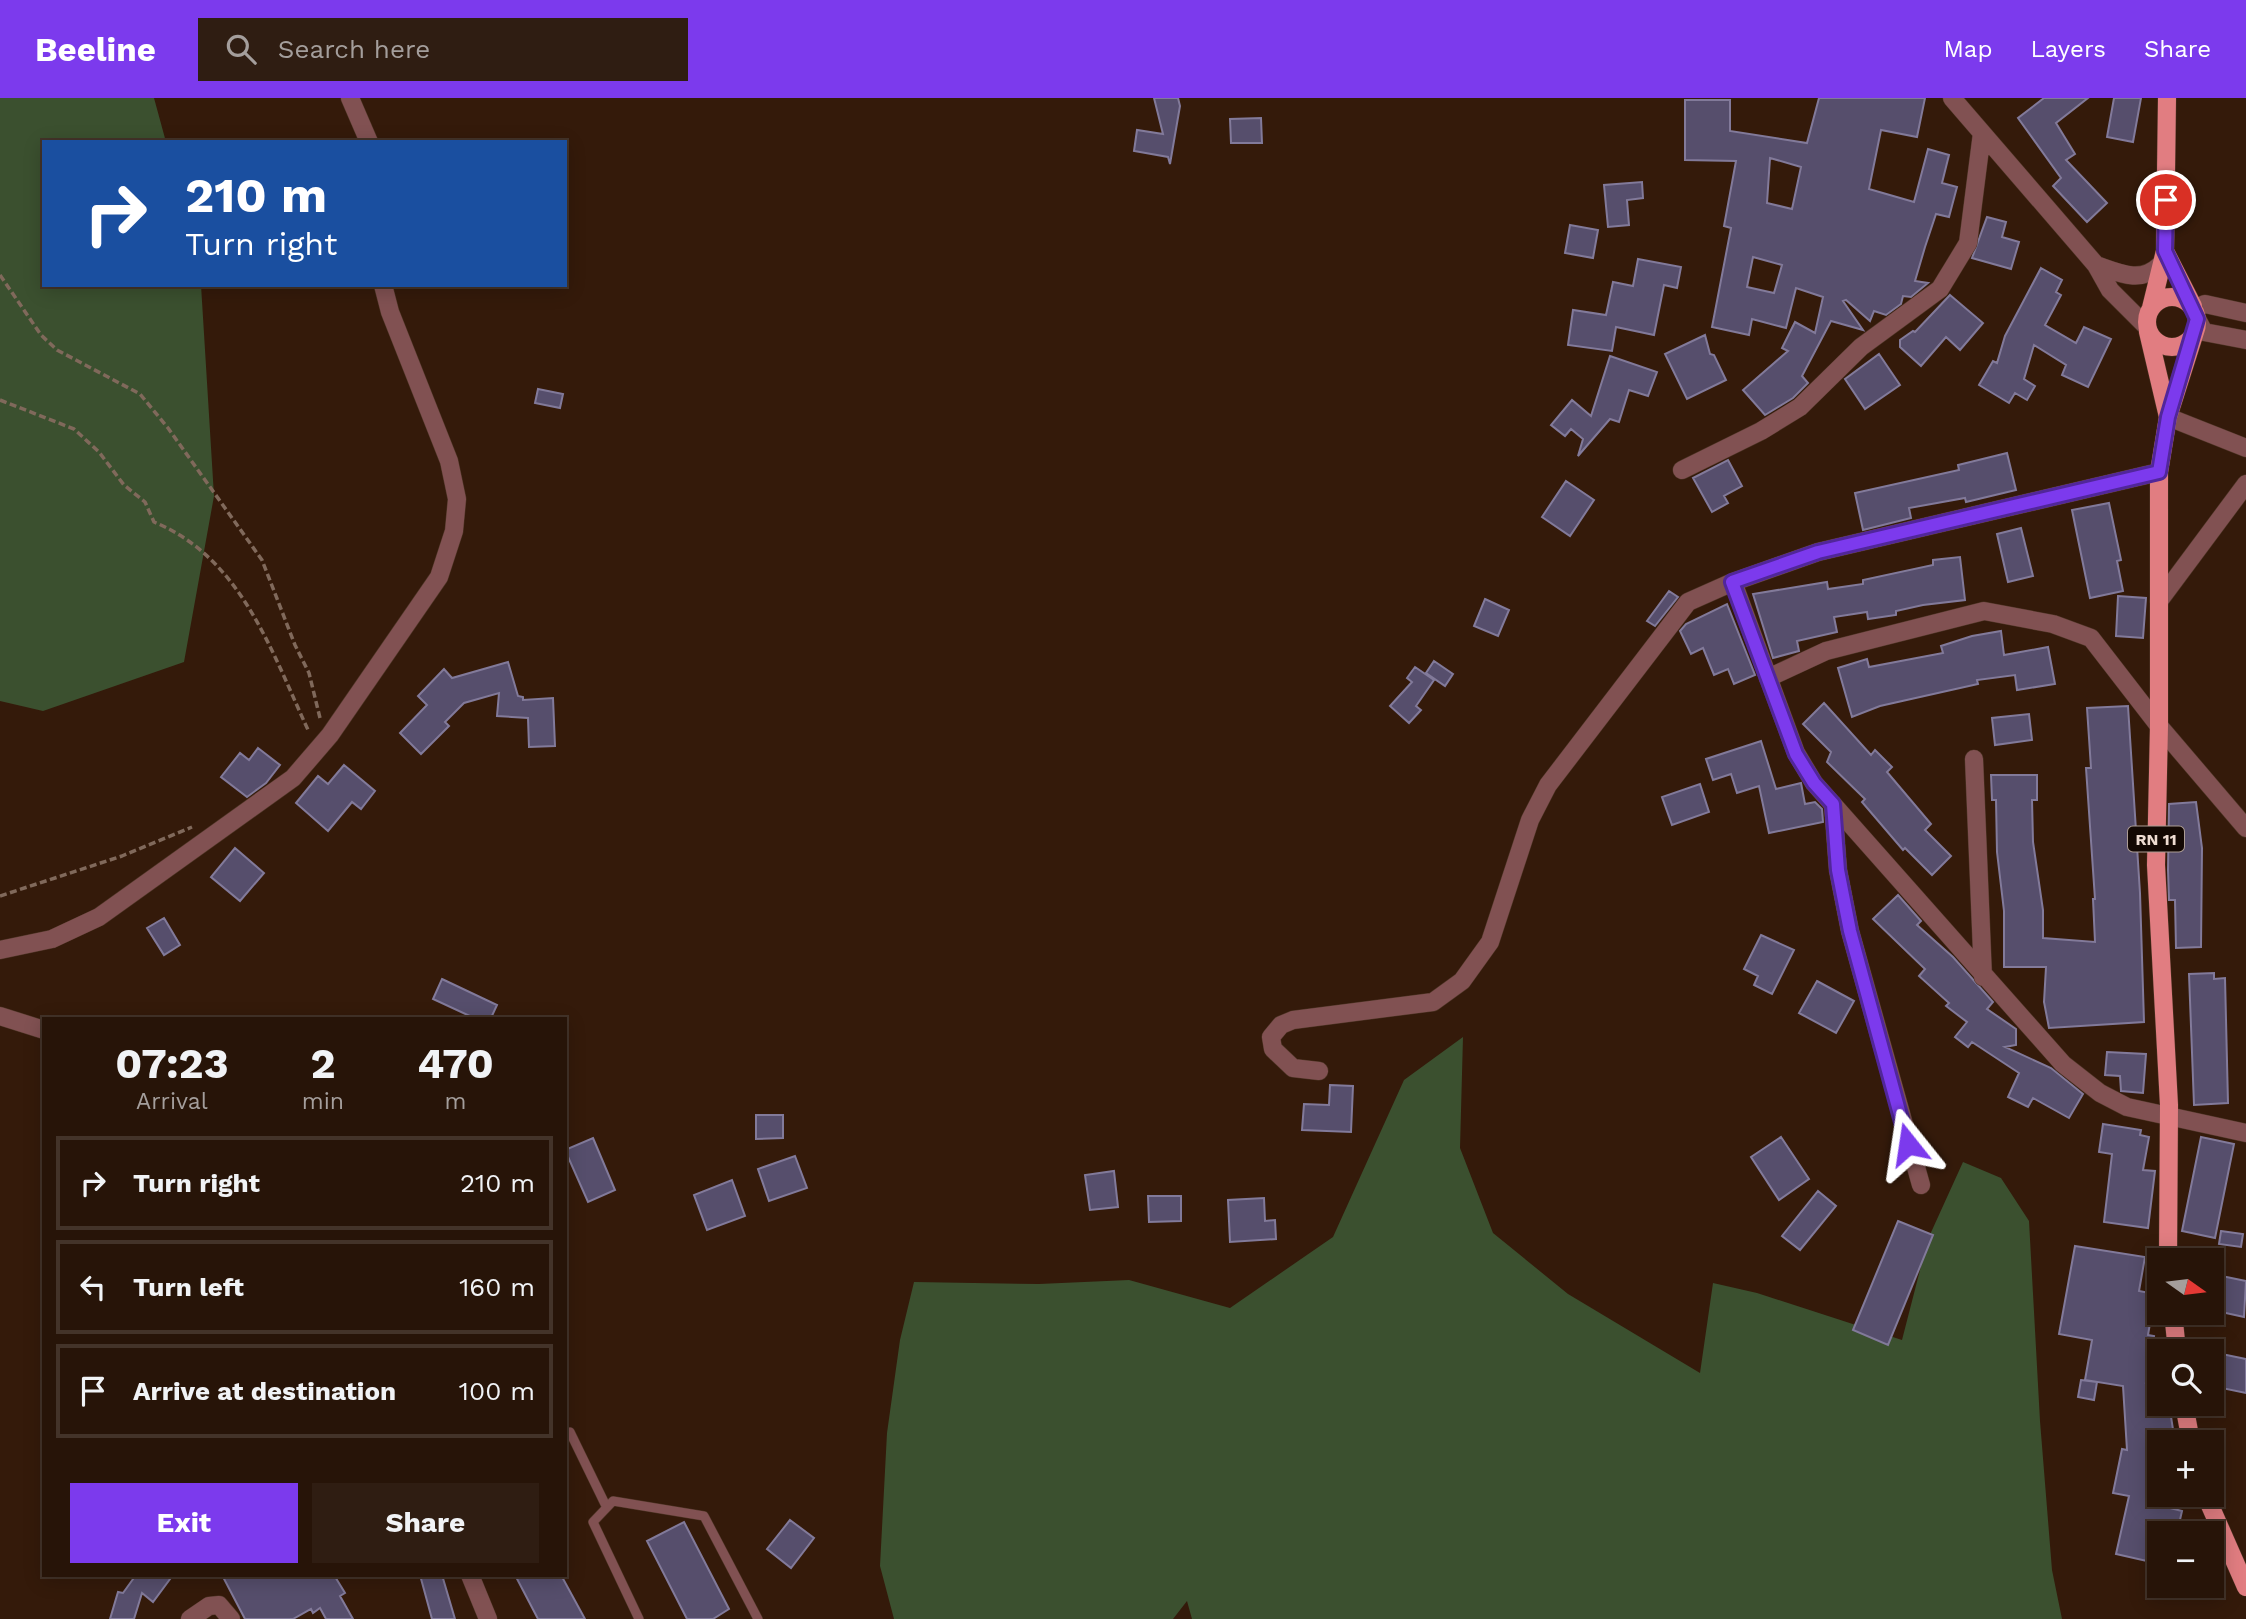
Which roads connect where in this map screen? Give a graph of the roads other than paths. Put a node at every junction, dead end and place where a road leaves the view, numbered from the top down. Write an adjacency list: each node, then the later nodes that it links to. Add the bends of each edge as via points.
1 (350, 98): 6 (street)
2 (1952, 98): 4 (street)
3 (2167, 98): 7 (main road)
4 (1969, 106): 5 (street)
5 (1982, 133): 8 (street); 17 (street, via 1968,243 1940,289 1861,347 1800,407)
6 (368, 140)
7 (2163, 258): 8 (street, via 2150,275 2137,277); 10 (main road); 12 (main road)
8 (2096, 265): 13 (street, via 2110,290)
9 (384, 287): 27 (street, via 449,461 457,499 454,531 439,576 330,735 293,778 99,917 52,939)
10 (2151, 308): 12 (main road, via 2173,296 2182,299); 13 (main road)
11 (2246, 313): 12 (street, via 2205,304)
12 (2195, 320): 13 (main road, via 2190,340 2174,347 2156,342); 14 (street, via 2204,332); 15 (main road, RN 11)
13 (2147, 328): 15 (main road, RN 11)
14 (2246, 340)
15 (2168, 417): 16 (street); 18 (main road, RN 11)
16 (2246, 448)
17 (1682, 470)
18 (2159, 472): 20 (street, via 1818,552); 21 (main road, RN 11)
19 (2246, 484): 21 (street)
20 (1732, 582): 22 (street); 31 (street, via 1688,602 1548,785 1523,840 1490,943 1462,981 1433,1002 1293,1020 1271,1037 1273,1049 1293,1068)
21 (2160, 601): 23 (main road, RN 11)
22 (1768, 678): 23 (street, via 1826,651 1983,611 2053,624 2091,638); 25 (street, via 1796,754)
23 (2159, 726): 26 (street); 32 (main road, RN 11, via 2156,864)
24 (1974, 759): 28 (street)
25 (1833, 804): 28 (street); 34 (street, via 1838,870 1850,931)
26 (2246, 828)
27 (0, 950)
28 (1983, 977): 32 (street, via 2063,1064 2099,1093 2127,1107)
29 (0, 1016): 30 (street)
30 (42, 1029)
31 (1319, 1071)
32 (2169, 1117): 33 (street); 35 (main road, RN 11)
33 (2246, 1133)
34 (1921, 1185)
35 (2168, 1248)
36 (570, 1432): 37 (lane)
37 (606, 1506): 44 (lane, via 593,1522); 45 (lane, via 613,1501 704,1516)
38 (2211, 1507): 40 (main road)
39 (471, 1577): 43 (street)
40 (2246, 1587)
41 (190, 1619): 42 (street, via 219,1605)
42 (231, 1619)
43 (488, 1619)
44 (639, 1619)
45 (758, 1619)

